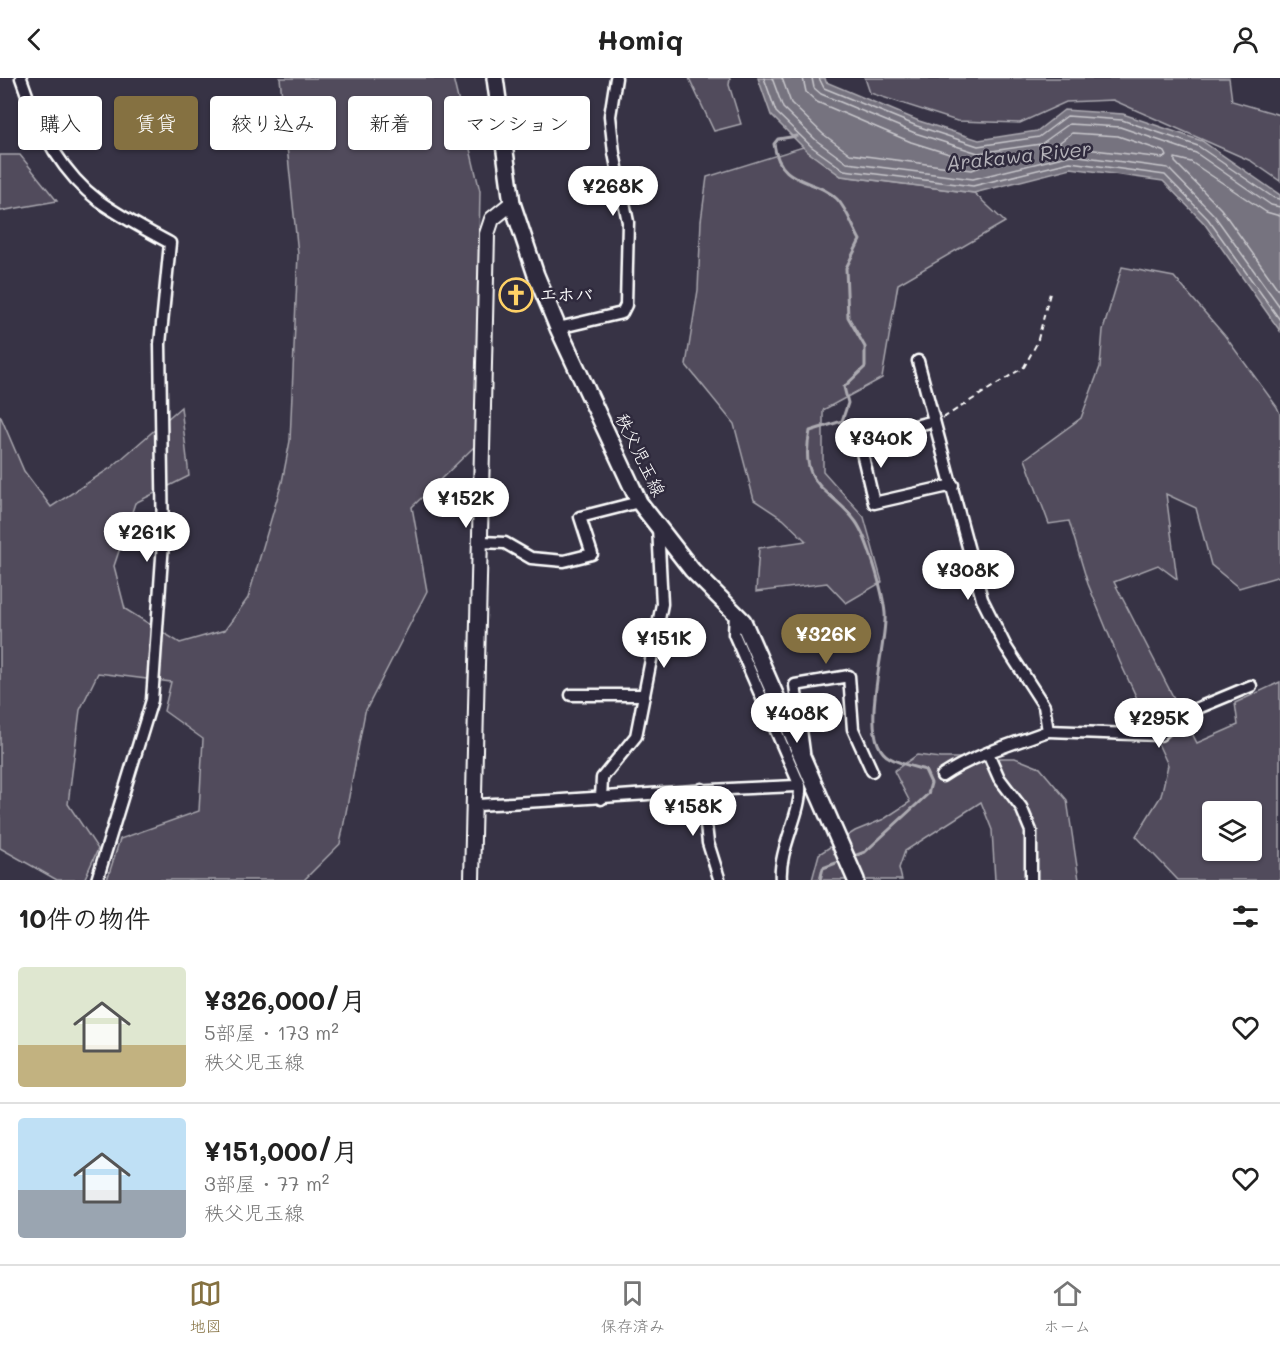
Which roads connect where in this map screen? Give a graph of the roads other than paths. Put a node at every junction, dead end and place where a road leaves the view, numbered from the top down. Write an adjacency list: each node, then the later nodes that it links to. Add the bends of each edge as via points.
1 (21, 78): 26 (street, via 35,120 70,173 98,200 170,243 160,344 163,543 152,700)
2 (495, 78): 4 (main road, 秩父児玉線)
3 (616, 78): 5 (street, via 610,116 628,222 626,305 622,313)
4 (512, 203): 5 (main road, 秩父児玉線); 11 (street, via 492,219 487,234)
5 (558, 328): 9 (main road, 秩父児玉線)
6 (918, 361): 7 (street)
7 (934, 421): 8 (street); 8 (street, via 859,440 874,503)
8 (953, 485): 16 (street, via 982,599 1044,706)
9 (639, 502): 10 (main road, 秩父児玉線); 11 (street, via 580,517 592,554 564,561 531,558 505,543)
10 (658, 527): 12 (main road, 秩父児玉線, via 692,570); 15 (street, via 662,604)
11 (481, 542): 24 (street)
12 (735, 613): 18 (main road, 秩父児玉線, via 743,621); 21 (street, via 734,634)
13 (1251, 686): 16 (street, via 1186,713 1160,735)
14 (572, 695): 15 (street)
15 (644, 695): 23 (street, via 636,736 602,778)
16 (1048, 731): 17 (street)
17 (988, 753): 20 (street); 30 (street, via 1031,831)
18 (806, 768): 19 (street, via 795,685 849,676 853,729); 29 (main road, 秩父児玉線)
19 (872, 771)
20 (942, 776)
21 (800, 786): 22 (street); 28 (street)
22 (702, 789): 23 (street); 25 (street, via 708,843)
23 (601, 799): 24 (street)
24 (473, 805): 27 (street)
25 (719, 878)
26 (97, 880)
27 (472, 880)
28 (781, 880)
29 (856, 880)
30 (1030, 880)

